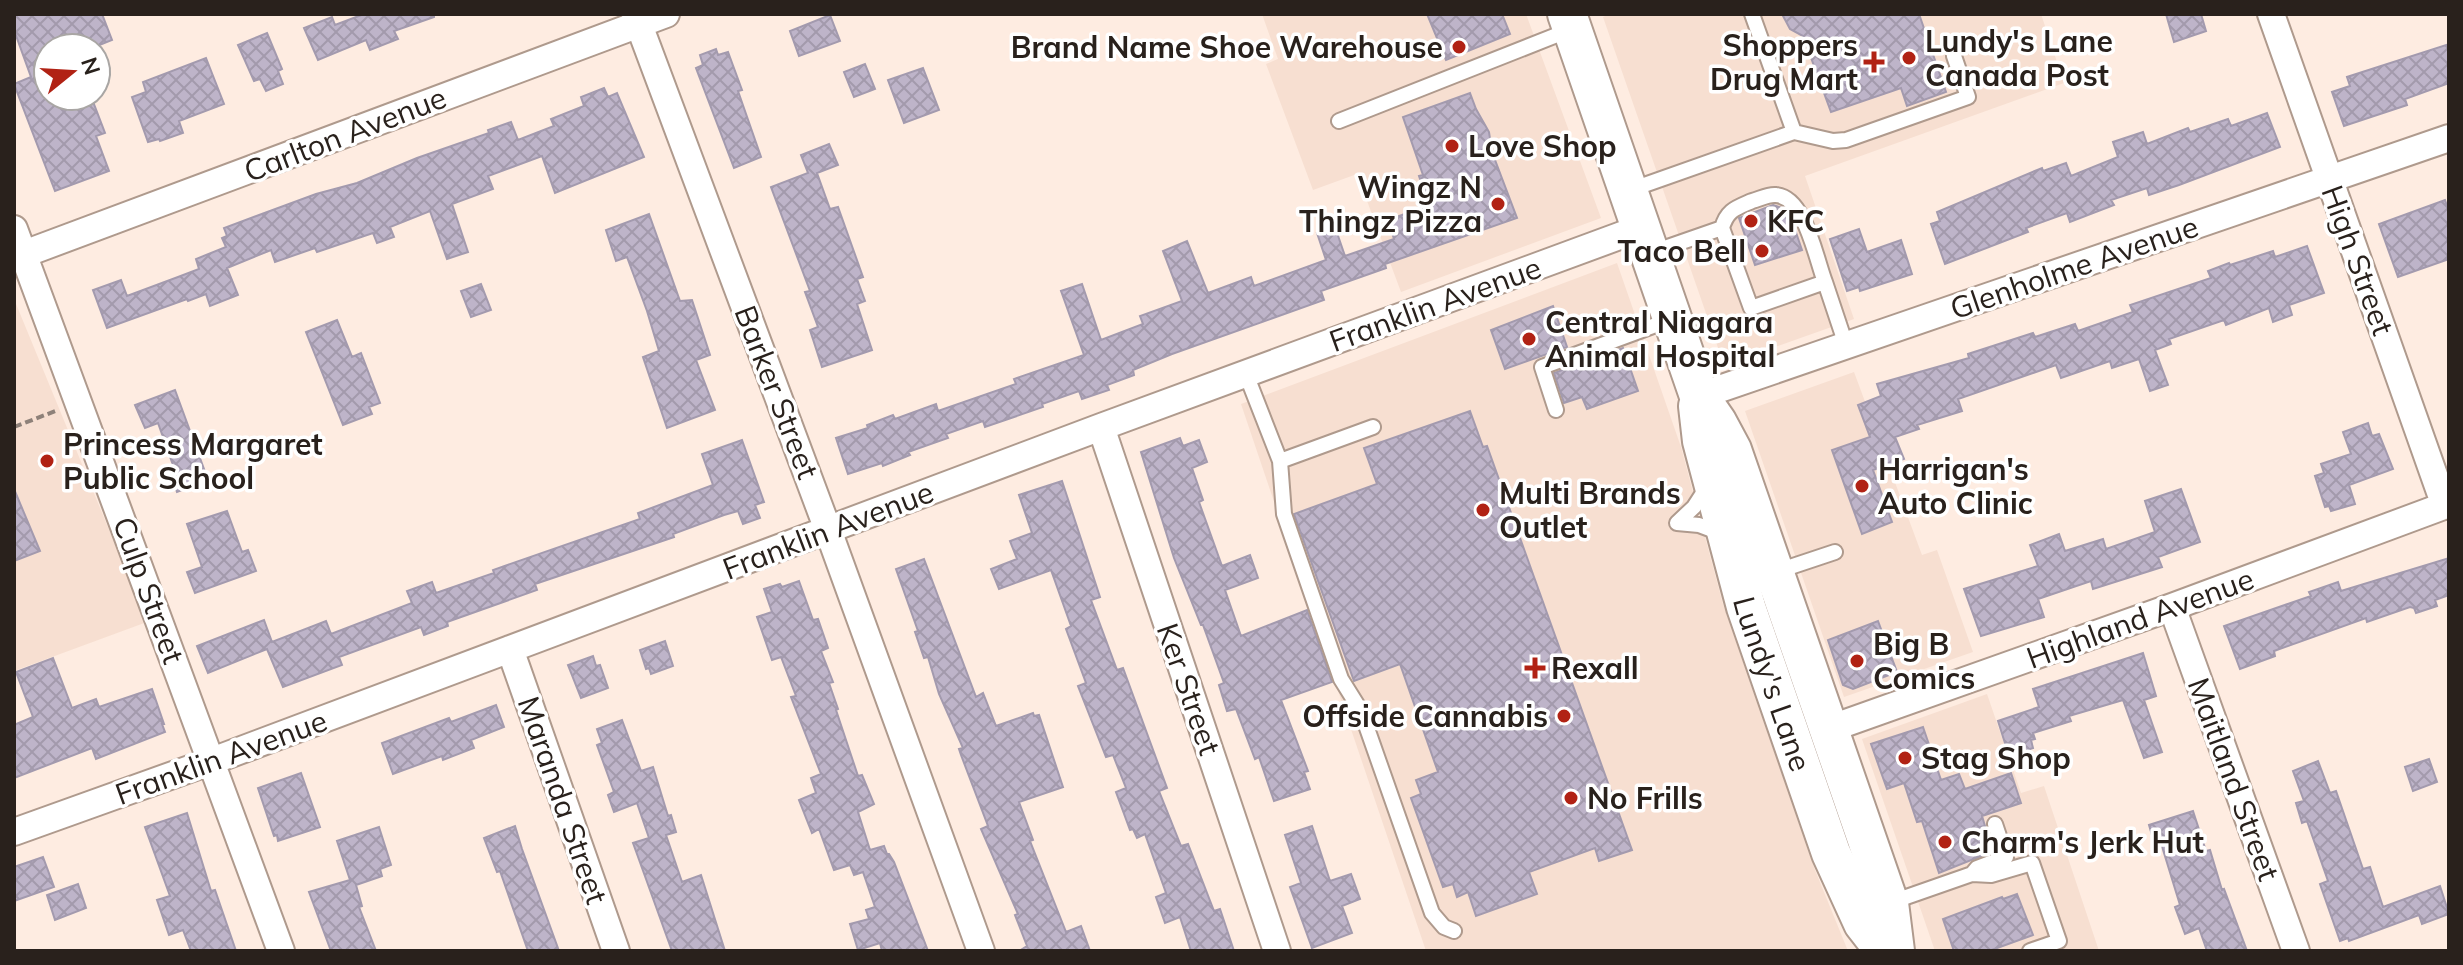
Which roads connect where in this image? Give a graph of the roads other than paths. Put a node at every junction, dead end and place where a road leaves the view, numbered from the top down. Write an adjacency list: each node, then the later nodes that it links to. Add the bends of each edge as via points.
1 (666, 14): 4 (street, Carlton Avenue)
2 (1752, 14): 8 (lane)
3 (2271, 14): 10 (street, High Street)
4 (637, 19): 15 (street, Carlton Avenue); 26 (street, Barker Street)
5 (1570, 21): 7 (lane); 11 (main road, Lundy's Lane)
6 (1954, 56): 8 (lane, via 1968,97 1846,140)
7 (1339, 121)
8 (1794, 132): 11 (lane)
9 (2449, 138): 10 (street, Glenholme Avenue)
10 (2330, 180): 18 (street, Glenholme Avenue); 25 (street, High Street)
11 (1628, 191): 14 (main road, Lundy's Lane)
12 (1722, 228): 14 (lane); 16 (lane, via 1751,308); 16 (lane, via 1736,208 1769,195 1786,197 1798,208)
13 (14, 229): 15 (street, Culp Street)
14 (1646, 240): 17 (main road, Lundy's Lane); 19 (street, Franklin Avenue)
15 (24, 254): 32 (street, Culp Street)
16 (1825, 282): 18 (lane)
17 (1673, 319): 20 (main road, Lundy's Lane); 21 (lane, via 1542,367)
18 (1846, 345): 20 (street, Glenholme Avenue)
19 (1246, 374): 22 (street, Franklin Avenue); 24 (lane)
20 (1699, 396): 28 (main road, Lundy's Lane, via 1732,450); 42 (main road, Lundy's Lane, via 1712,480 1755,637 1831,853 1863,923)
21 (1556, 410)
22 (1101, 427): 26 (street, Franklin Avenue); 41 (street, Ker Street)
23 (1373, 427): 24 (lane)
24 (1280, 461): 37 (lane, via 1284,514 1341,679 1361,711 1432,913)
25 (2447, 505): 29 (street, Highland Avenue)
26 (828, 530): 30 (street, Franklin Avenue); 40 (street, Barker Street)
27 (1835, 552): 28 (lane)
28 (1774, 573): 31 (main road, Lundy's Lane)
29 (2172, 607): 31 (street, Highland Avenue); 44 (street, Maitland Street)
30 (510, 649): 32 (street, Franklin Avenue); 39 (street, Maranda Street)
31 (1829, 729): 36 (main road, Lundy's Lane)
32 (212, 761): 34 (street, Franklin Avenue); 38 (street, Culp Street)
33 (1995, 824): 35 (lane, via 2006,857)
34 (14, 832)
35 (1972, 874): 36 (lane); 43 (lane, via 1991,875 2032,863 2059,941)
36 (1889, 903): 42 (main road, Lundy's Lane)
37 (1454, 931)
38 (281, 951)
39 (616, 951)
40 (981, 951)
41 (1277, 951)
42 (1894, 951)
43 (2030, 951)
44 (2296, 951)

